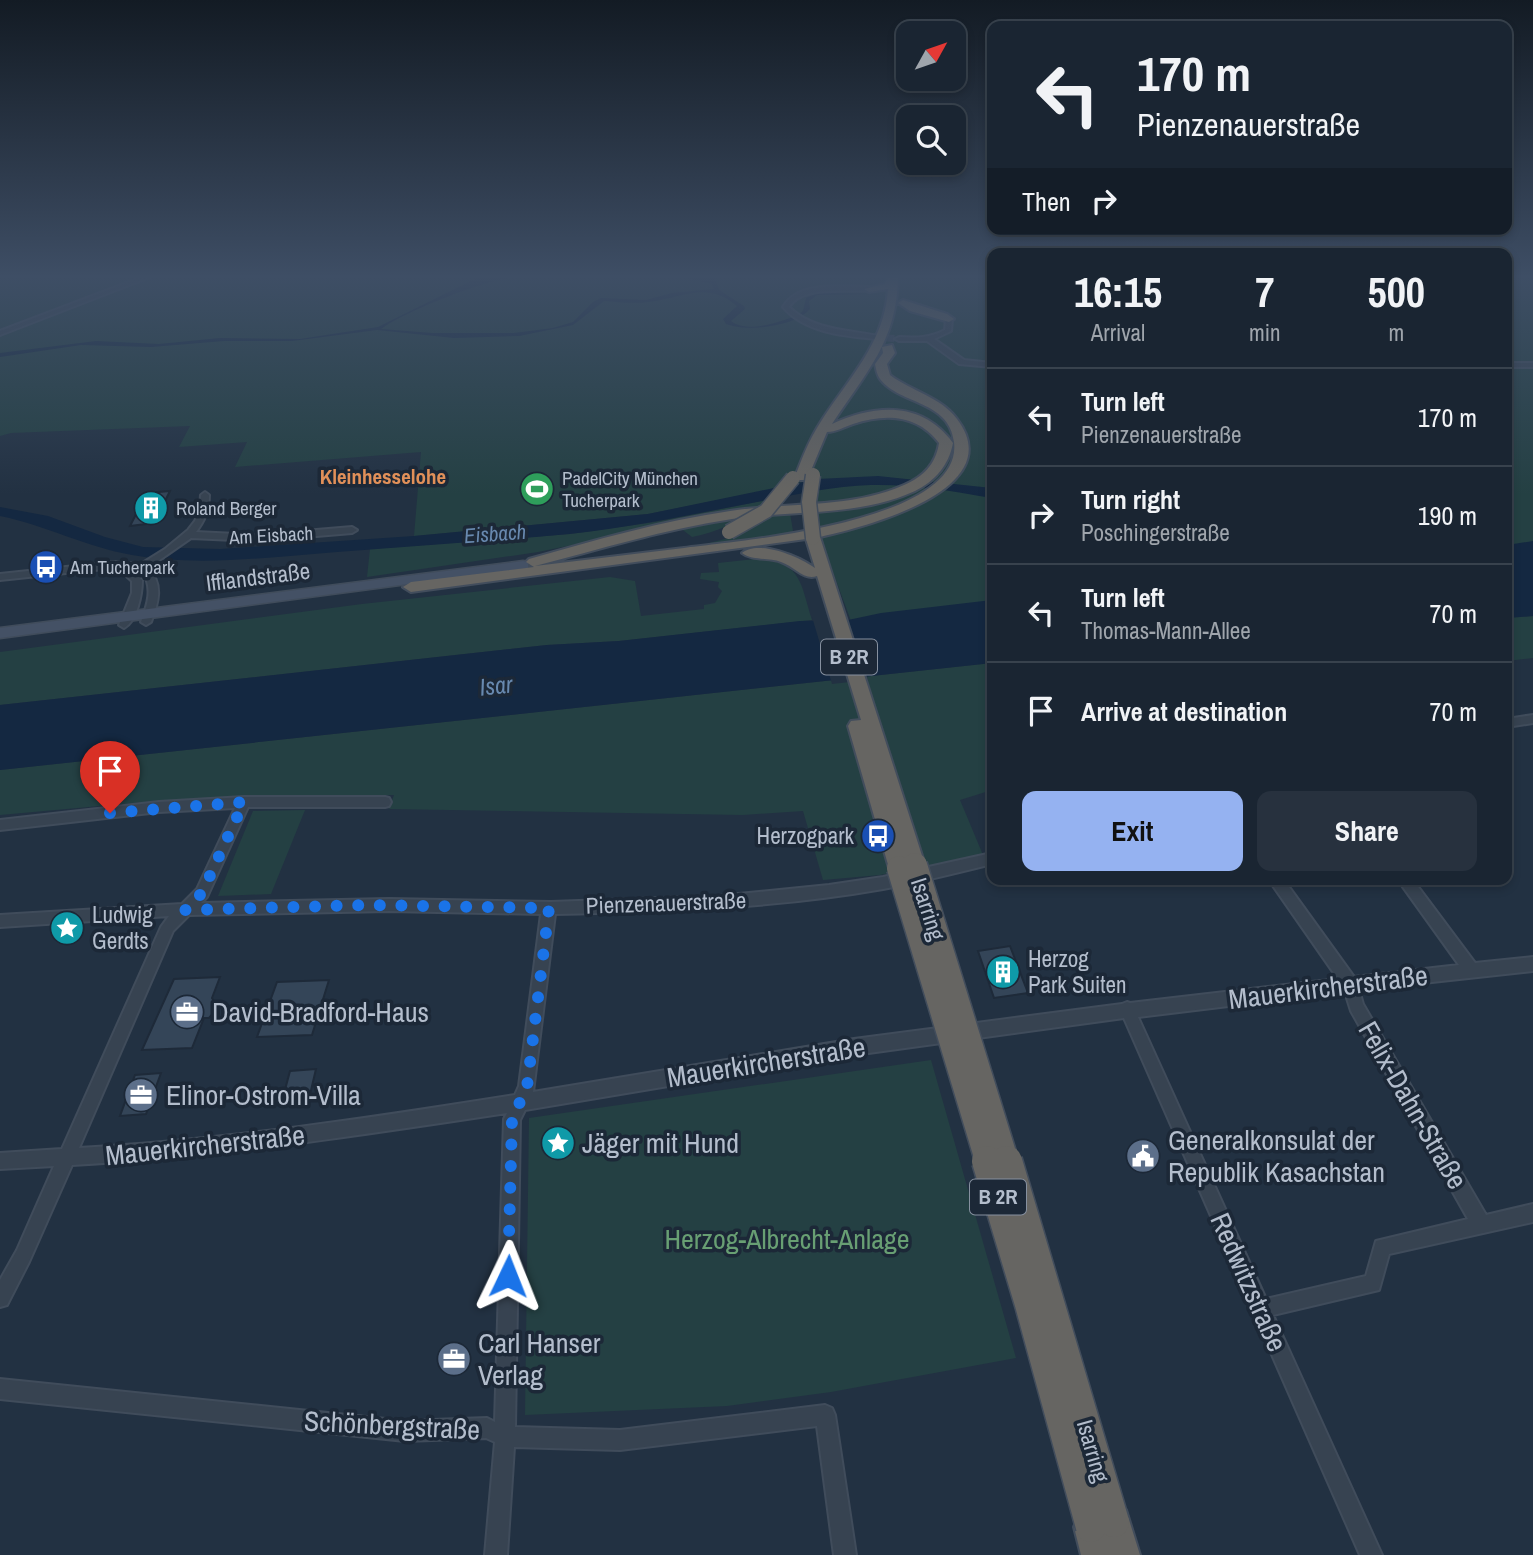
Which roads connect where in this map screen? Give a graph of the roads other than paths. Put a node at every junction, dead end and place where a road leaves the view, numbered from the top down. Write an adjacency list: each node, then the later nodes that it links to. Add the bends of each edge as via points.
1 (875, 350): 9 (highway, Isarring, via 827,417)
2 (889, 350): 8 (highway, Isarring)
3 (891, 350): 20 (highway, via 881,365 884,377 943,411 961,443 954,469 928,494 861,522 771,541)
4 (944, 350): 5 (street, via 962,362)
5 (987, 364)
6 (1512, 365): 7 (street)
7 (1533, 365)
8 (830, 429): 9 (highway, Isarring); 15 (highway, via 867,414 911,417 942,435 945,456 938,467 905,490 844,504 678,524)
9 (803, 475): 12 (highway, bridge, via 774,505); 19 (highway, Isarring, via 799,501)
10 (205, 495): 13 (street, via 206,506)
11 (352, 530): 13 (street, Am Eisbach, via 257,538)
12 (729, 531): 15 (highway, via 692,542)
13 (191, 535): 14 (street)
14 (146, 564): 16 (street); 17 (street); 21 (street, via 153,587)
15 (523, 565): 21 (main road, Ifflandstraße)
16 (91, 569): 17 (street); 18 (street)
17 (132, 574): 22 (street, via 137,593)
18 (0, 577)
19 (816, 577): 20 (highway, via 790,558 742,554 524,581); 49 (highway, Isarring / B 2R, bridge, via 907,867 1026,1291)
20 (411, 587): 21 (main road, Ifflandstraße)
21 (148, 618): 22 (main road, Ifflandstraße)
22 (126, 621): 23 (main road, Ifflandstraße); 24 (main road, Ifflandstraße)
23 (0, 633)
24 (0, 641)
25 (1533, 719): 26 (street)
26 (1512, 722)
27 (244, 802): 28 (street); 29 (street); 34 (street, via 202,893)
28 (385, 802)
29 (0, 825)
30 (987, 859): 33 (street, Pienzenauerstraße, via 821,894 725,903)
31 (1280, 885): 38 (street, Felix-Dahn-Straße)
32 (1409, 885): 37 (street)
33 (549, 908): 34 (street, Pienzenauerstraße, via 365,905); 40 (street, via 527,1087)
34 (185, 910): 35 (street, Pienzenauerstraße); 41 (street, via 168,927)
35 (0, 921)
36 (1533, 964): 37 (street, Mauerkircherstraße)
37 (1471, 970): 38 (street, Mauerkircherstraße)
38 (1350, 984): 39 (street, Mauerkircherstraße); 44 (street, Felix-Dahn-Straße, via 1356,1006)
39 (1127, 1009): 40 (street, Mauerkircherstraße, via 860,1046); 46 (street, Redwitzstraße)
40 (518, 1104): 41 (street, Mauerkircherstraße, via 302,1136); 48 (street, via 512,1119)
41 (66, 1158): 42 (street, Mauerkircherstraße); 45 (street)
42 (0, 1161)
43 (1533, 1213): 44 (street)
44 (1481, 1224): 46 (street, via 1382,1247 1373,1284)
45 (0, 1298)
46 (1261, 1309): 53 (street, Redwitzstraße)
47 (0, 1389): 48 (street, Schönbergstraße, via 405,1431 487,1428)
48 (505, 1437): 50 (street); 51 (street, Schönbergstraße, via 620,1440 825,1415)
49 (1101, 1535): 52 (highway, Isarring / B 2R)
50 (496, 1555)
51 (845, 1555)
52 (1123, 1555)
53 (1371, 1555)

